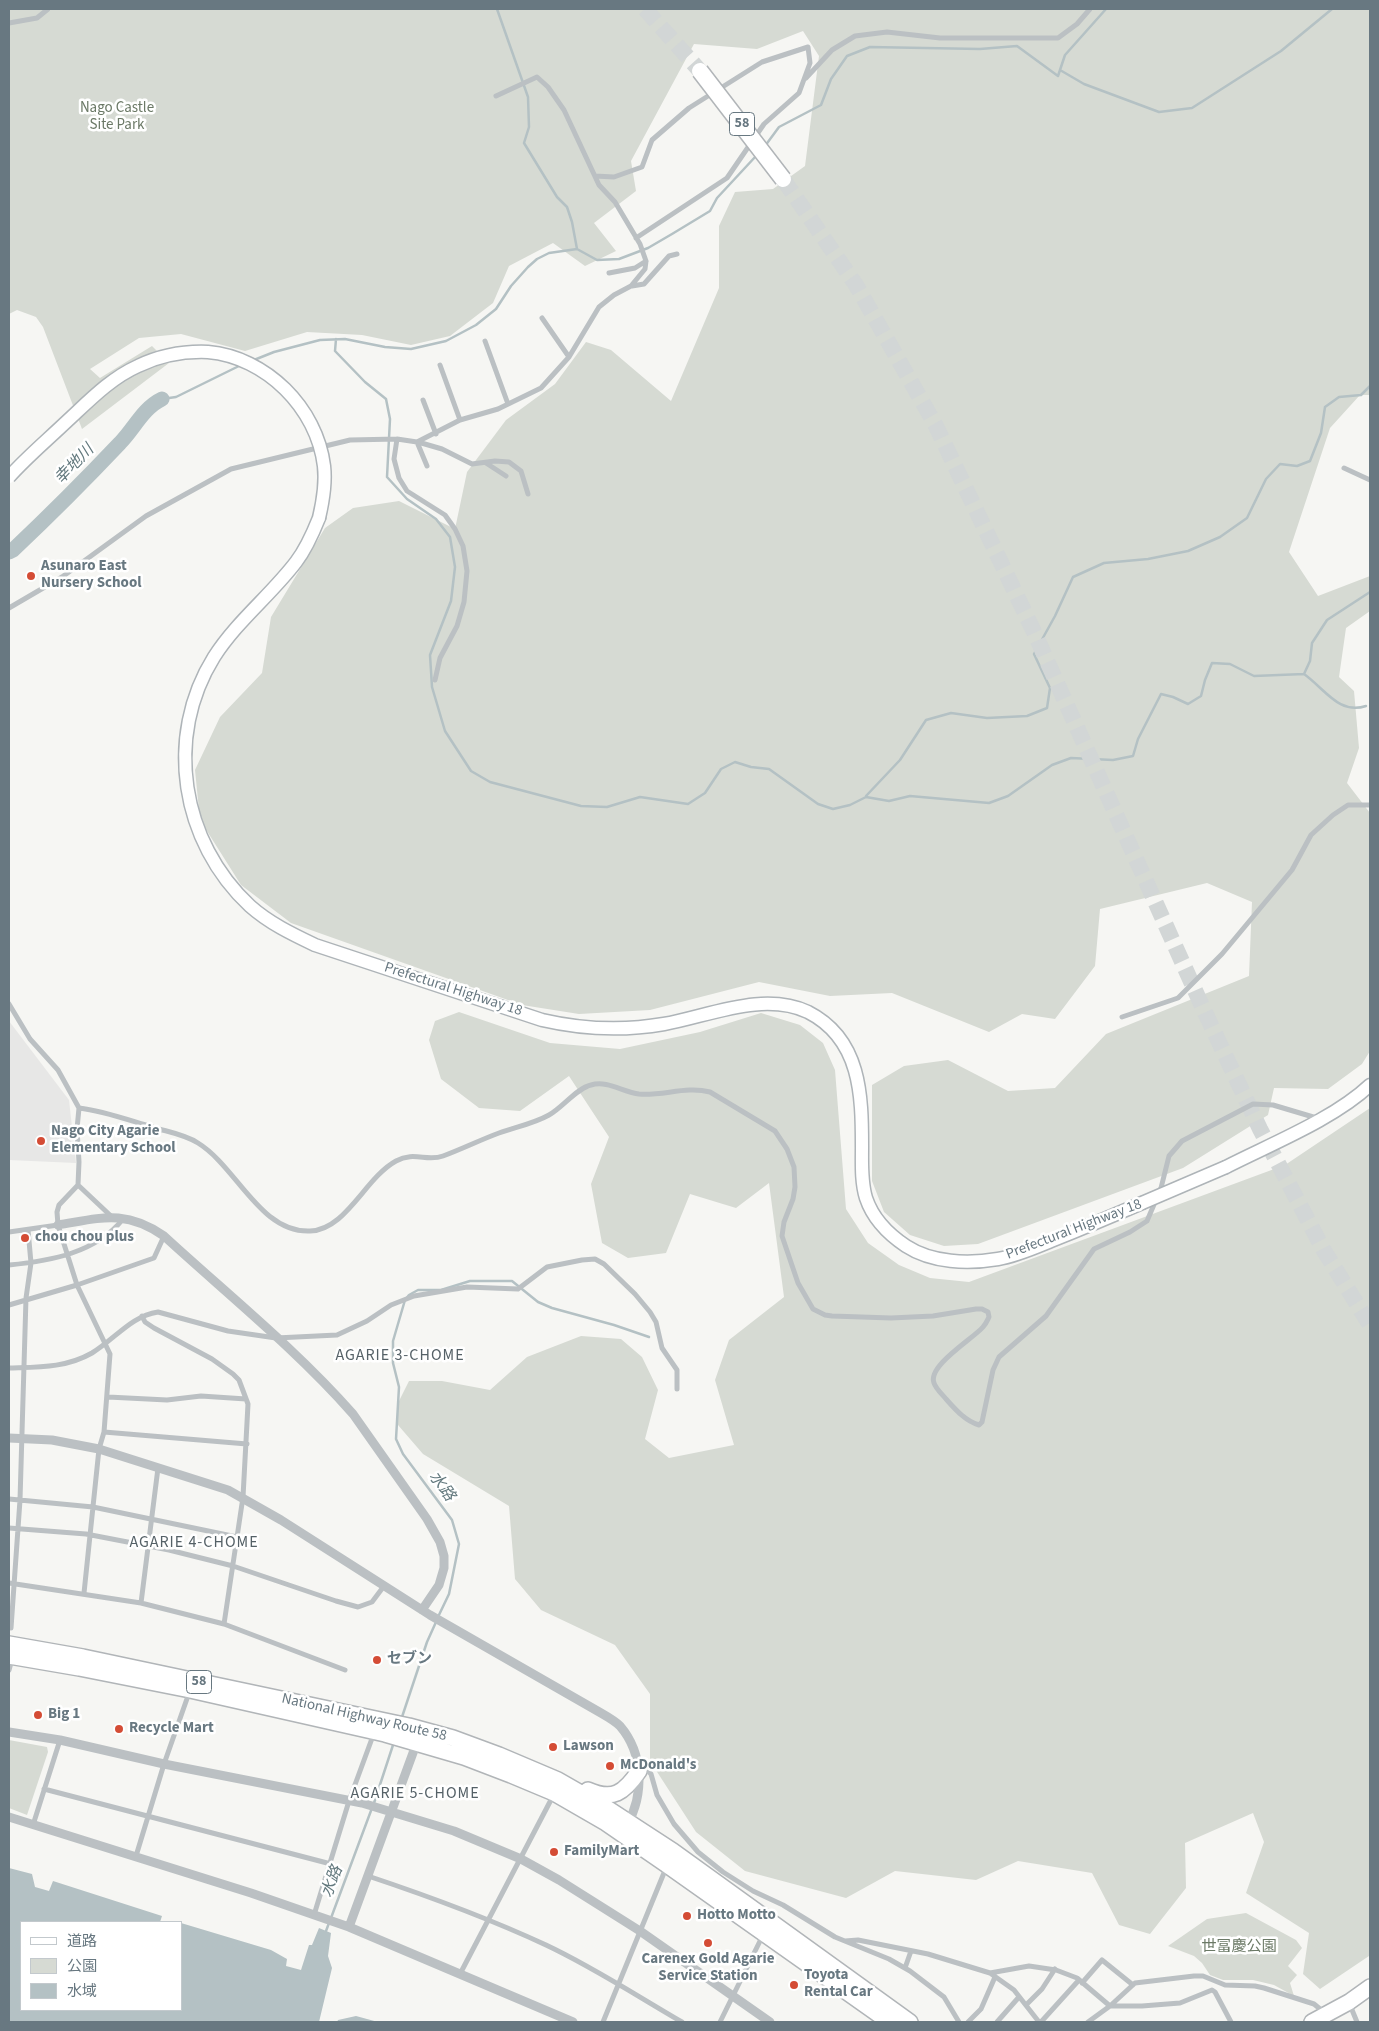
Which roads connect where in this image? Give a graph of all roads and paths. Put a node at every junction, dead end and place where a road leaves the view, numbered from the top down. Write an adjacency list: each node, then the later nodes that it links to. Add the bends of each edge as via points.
1 (48, 9): 3 (street, via 37,18)
2 (1090, 9): 5 (street, via 1058,38 940,38 887,32 855,36 832,50)
3 (9, 23)
4 (700, 71): 8 (highway, 58, bridge)
5 (804, 81): 7 (street, via 810,63 808,47 762,62 688,108 652,140 642,167 614,176); 9 (street, via 799,93 764,124 727,178)
6 (496, 96): 7 (street, via 537,77 548,86 564,110)
7 (595, 176): 9 (street)
8 (784, 179)
9 (636, 238): 11 (street)
10 (677, 254): 13 (street, via 669,256 644,284)
11 (646, 259): 12 (street, via 635,268); 13 (street, via 645,269)
12 (609, 273)
13 (631, 286): 16 (street, via 599,306)
14 (542, 318): 16 (street)
15 (485, 341): 19 (street)
16 (569, 357): 19 (street, via 541,388)
17 (440, 365): 20 (street)
18 (423, 400): 21 (street)
19 (508, 404): 20 (street)
20 (460, 420): 21 (street)
21 (436, 434): 23 (street)
22 (396, 439): 23 (street); 31 (street, via 350,440 231,469 146,516 62,577); 32 (street, via 394,459 399,478 407,491 445,514 463,546 467,571 464,602 458,626 440,658)
23 (417, 442): 24 (street, via 442,449 472,464); 25 (street)
24 (486, 463): 27 (street); 30 (street, via 509,462 521,471)
25 (427, 466)
26 (1344, 468): 29 (street)
27 (506, 476)
28 (9, 477): 38 (main road, Prefectural Highway 18, bridge, via 98,392 122,374 153,360 169,355 209,352 236,359 277,382 302,408 316,435 324,463 324,495 319,518 297,561 238,626 212,661 191,707 185,756 188,793 196,825 222,875 259,914 298,937 542,1020 605,1028 662,1024 768,1004 806,1012 820,1020 844,1043 850,1054 858,1078 861,1168 866,1197 872,1212 899,1242 930,1257 964,1261 1000,1259 1226,1167)
29 (1370, 480)
30 (528, 494)
31 (9, 608)
32 (435, 680)
33 (1370, 805): 35 (street, via 1348,805 1311,835 1292,870 1222,954 1178,998)
34 (9, 1004): 37 (street, via 30,1039 58,1070)
35 (1122, 1016)
36 (1370, 1085): 38 (main road, Prefectural Highway 18)
37 (79, 1108): 38 (street, via 96,1110 189,1138 225,1165 274,1220 283,1226 309,1231 338,1219 368,1184 396,1161 415,1155 437,1158 524,1125 548,1115 589,1085 598,1083 624,1092 646,1094 691,1090 710,1092 775,1132 787,1149 794,1167 795,1187 782,1236 798,1283 813,1309 825,1315 874,1318 915,1317 976,1309 988,1312 983,1328 952,1353 933,1379 951,1405 979,1425 999,1357 1046,1316 1094,1248 1147,1221 1170,1156 1182,1141 1253,1104 1273,1105); 39 (street)
38 (1320, 1119)
39 (78, 1185): 40 (street); 42 (street, via 59,1205)
40 (112, 1217): 41 (street); 42 (street)
41 (123, 1218): 45 (street, via 142,1223); 46 (street, via 114,1230 87,1247)
42 (58, 1225): 43 (street); 46 (street)
43 (28, 1230): 44 (street); 47 (street)
44 (9, 1232)
45 (164, 1236): 49 (street, via 154,1258); 53 (street)
46 (67, 1254): 47 (street); 49 (street)
47 (31, 1263): 48 (street); 50 (street)
48 (9, 1265)
49 (77, 1284): 50 (street); 54 (street)
50 (26, 1298): 51 (street); 56 (street)
51 (9, 1305)
52 (142, 1316): 53 (street, via 158,1312 228,1331); 54 (street); 59 (street, via 154,1328 233,1374 239,1380)
53 (276, 1338): 57 (street, via 337,1336 390,1305 414,1296 468,1287 518,1290 547,1267 595,1259 604,1264 650,1312 656,1322 662,1348 677,1370); 82 (street, via 352,1414 434,1530 444,1556 444,1568 438,1585)
54 (105, 1342): 56 (street, via 93,1352 65,1364); 58 (street, via 110,1354)
55 (9, 1368): 56 (street)
56 (23, 1368): 62 (street)
57 (677, 1389)
58 (108, 1397): 59 (street); 60 (street)
59 (246, 1399): 63 (street)
60 (104, 1432): 63 (street); 64 (street)
61 (9, 1438): 62 (street)
62 (21, 1438): 64 (street); 68 (street)
63 (247, 1444): 66 (street)
64 (99, 1449): 65 (street); 69 (street)
65 (158, 1468): 66 (street, via 210,1482); 70 (street)
66 (243, 1497): 74 (street); 79 (street)
67 (9, 1499): 68 (street)
68 (20, 1500): 69 (street); 72 (street)
69 (93, 1507): 70 (street); 73 (street)
70 (152, 1519): 74 (street); 75 (street)
71 (9, 1528): 72 (street)
72 (18, 1529): 73 (street); 78 (street)
73 (90, 1535): 75 (street); 80 (street)
74 (237, 1537): 76 (street)
75 (148, 1546): 76 (street); 81 (street)
76 (233, 1566): 79 (street, via 358,1607 372,1602); 83 (street)
77 (9, 1582): 78 (street)
78 (15, 1584): 80 (street); 84 (street)
79 (384, 1586): 82 (street)
80 (84, 1594): 81 (street)
81 (141, 1602): 83 (street)
82 (422, 1610): 93 (street, via 611,1719 626,1734)
83 (224, 1624): 86 (street)
84 (11, 1628)
85 (10, 1657): 87 (highway, National Highway Route 58 / 58); 88 (highway, National Highway Route 58 / 58, via 83,1657)
86 (345, 1670)
87 (190, 1690): 88 (highway, National Highway Route 58 / 58); 92 (street)
88 (383, 1729): 90 (highway, National Highway Route 58 / 58); 96 (street)
89 (9, 1732): 91 (street)
90 (410, 1736): 94 (highway, National Highway Route 58 / 58); 97 (street)
91 (60, 1740): 92 (street); 95 (street)
92 (164, 1764): 96 (street); 99 (street)
93 (637, 1765): 94 (highway, via 625,1790 611,1795 599,1795 575,1784); 101 (street, via 640,1790); 112 (street, via 651,1774 657,1795 674,1824 698,1852 753,1891 784,1905)
94 (556, 1787): 101 (highway, National Highway Route 58 / 58); 103 (street)
95 (44, 1789): 99 (street); 100 (street)
96 (349, 1801): 97 (street); 104 (street)
97 (392, 1812): 103 (street, via 454,1831); 106 (street)
98 (9, 1817): 100 (street)
99 (149, 1817): 102 (street); 104 (street)
100 (32, 1825): 102 (street)
101 (625, 1828): 105 (highway, National Highway Route 58 / 58); 137 (highway, National Highway Route 58 / 58, via 673,1850)
102 (136, 1856): 107 (street)
103 (521, 1859): 108 (street); 110 (street)
104 (330, 1864): 107 (street)
105 (667, 1864): 110 (street); 111 (highway, National Highway Route 58 / 58)
106 (368, 1876): 108 (street); 109 (street)
107 (314, 1915): 109 (street)
108 (488, 1919): 117 (street); 120 (street)
109 (349, 1927): 117 (street)
110 (640, 1931): 120 (street); 124 (street)
111 (764, 1934): 124 (street); 131 (highway, National Highway Route 58 / 58)
112 (845, 1941): 113 (street, via 858,1940); 114 (street)
113 (911, 1951): 114 (street); 116 (street)
114 (905, 1968): 138 (street, via 944,1997)
115 (1054, 1970): 116 (street, via 1029,1966); 119 (street); 127 (street)
116 (990, 1973): 118 (street)
117 (460, 1975): 132 (street)
118 (995, 1977): 125 (street); 139 (street, via 980,2009)
119 (1080, 1981): 121 (street, via 1102,1960); 128 (street); 141 (street)
120 (619, 1984): 133 (street); 134 (street)
121 (1133, 1984): 123 (street); 130 (street, via 1203,1976 1224,1985 1264,1988 1314,2004)
122 (1370, 1987): 126 (highway)
123 (1123, 1994): 128 (street); 129 (street)
124 (733, 1996): 135 (street); 136 (street)
125 (1019, 1996): 127 (street); 140 (street)
126 (1348, 2002): 130 (highway); 145 (street)
127 (1026, 2005): 141 (street)
128 (1110, 2006): 129 (street); 142 (street)
129 (1124, 2006): 143 (street, via 1180,2003 1212,1990)
130 (1326, 2014): 144 (highway)
131 (885, 2021)
132 (573, 2022)
133 (602, 2022)
134 (682, 2022)
135 (720, 2022)
136 (770, 2022)
137 (910, 2022)
138 (959, 2022)
139 (968, 2022)
140 (996, 2022)
141 (1038, 2022)
142 (1089, 2022)
143 (1231, 2022)
144 (1312, 2022)
145 (1357, 2022)

